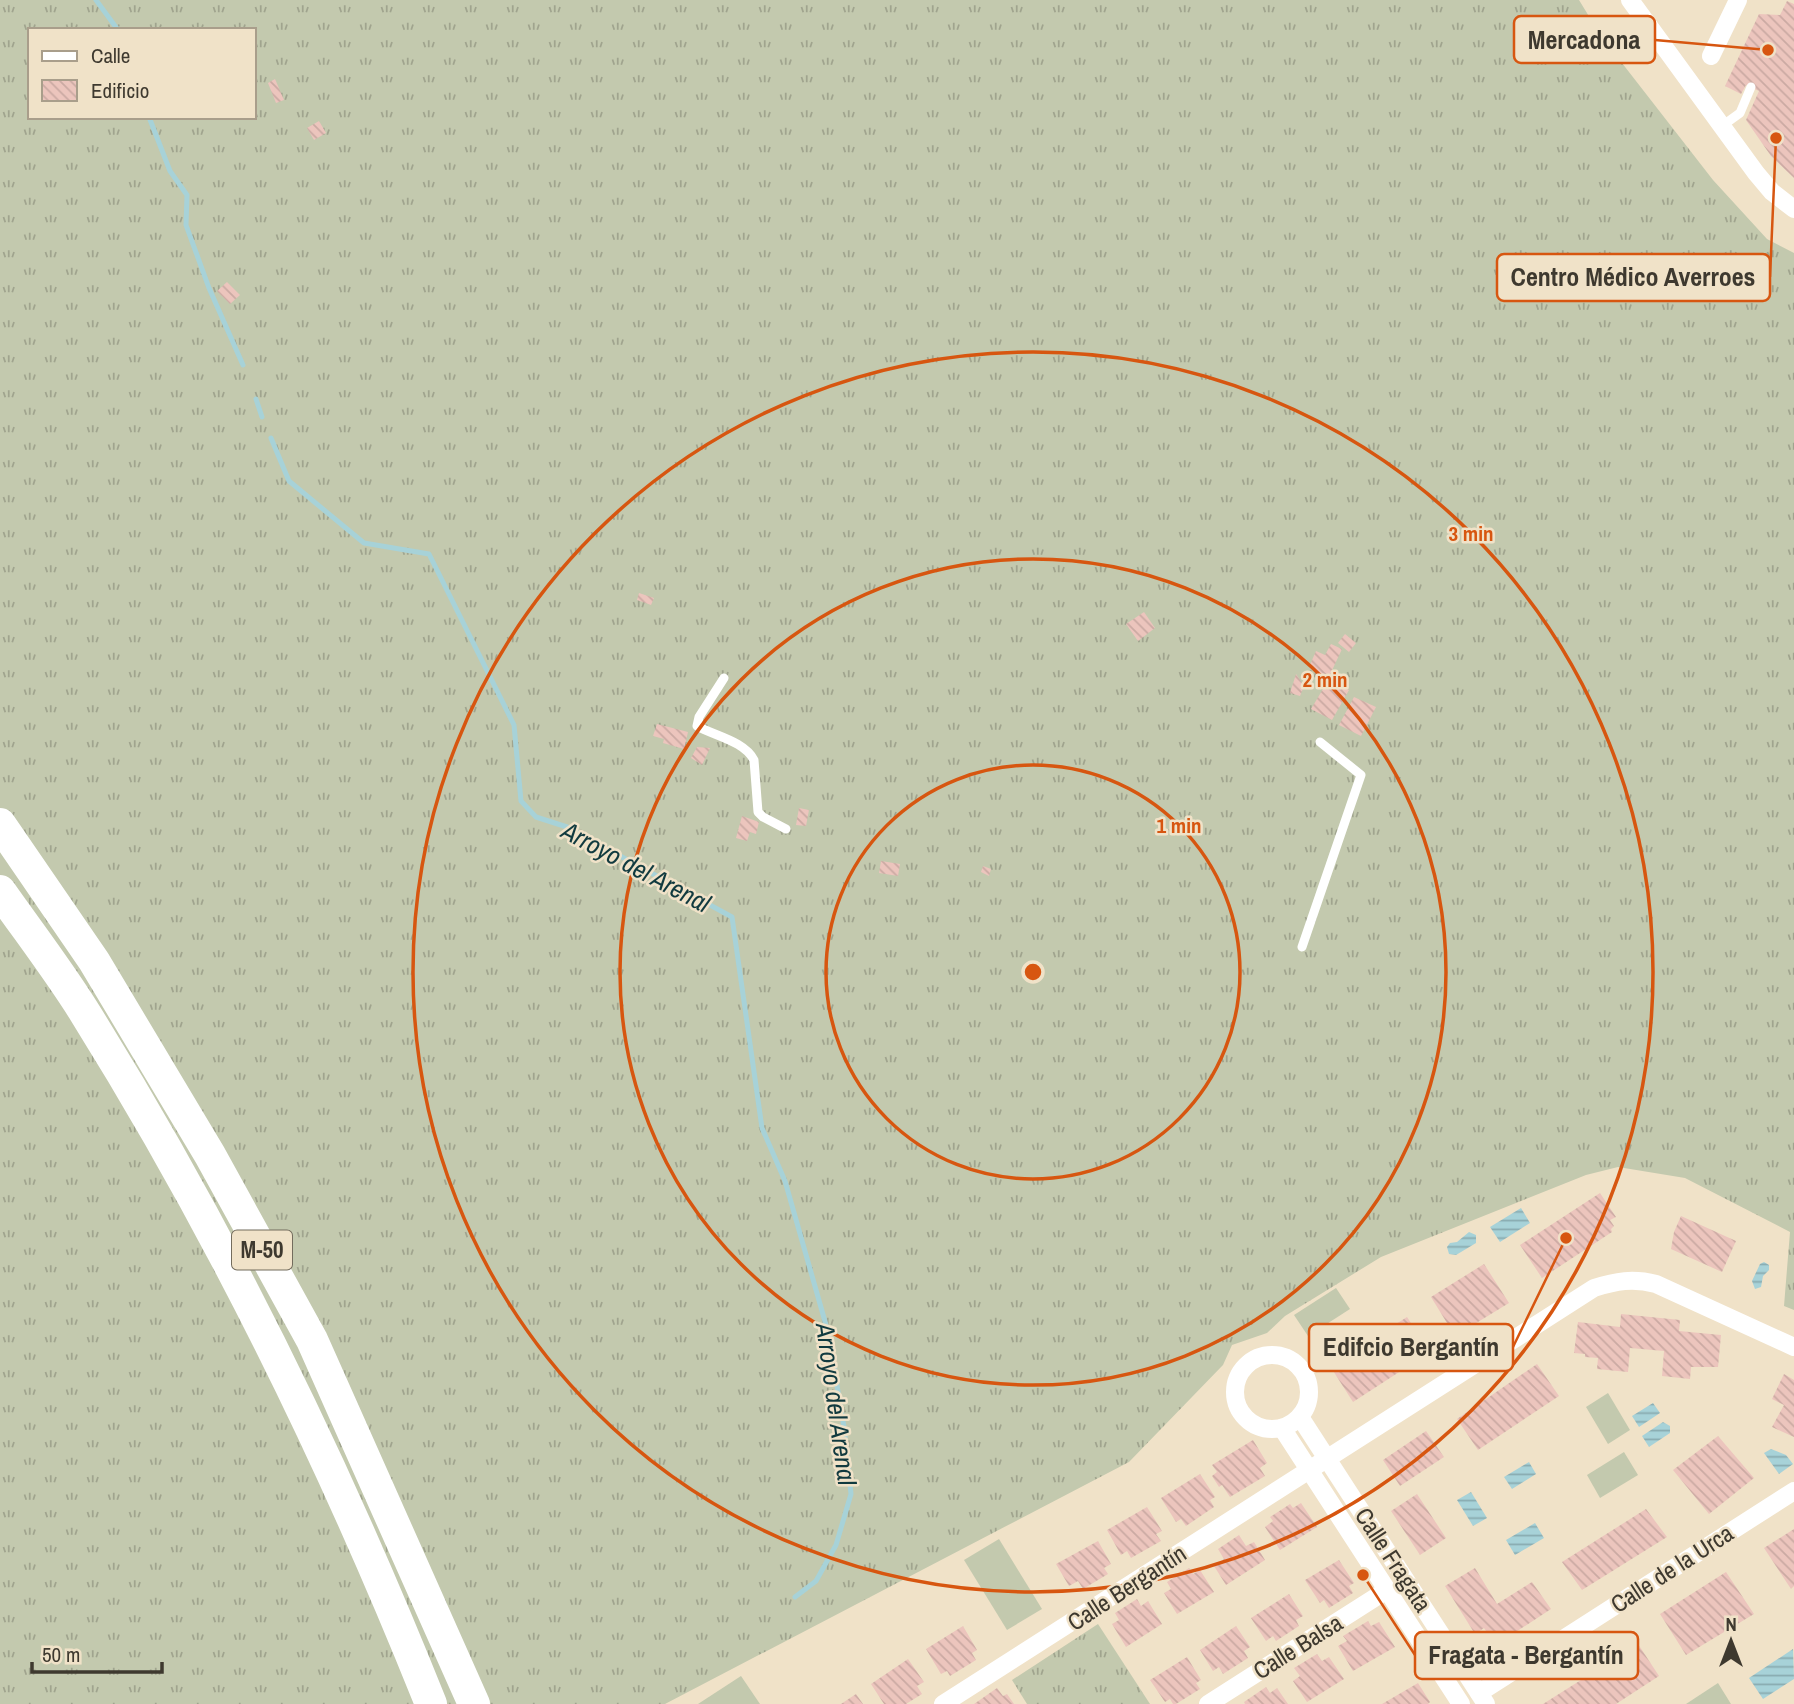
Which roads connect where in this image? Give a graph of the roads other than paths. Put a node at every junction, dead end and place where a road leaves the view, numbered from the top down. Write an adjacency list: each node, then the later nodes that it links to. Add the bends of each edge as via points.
1 (1630, 0): 5 (street)
2 (1738, 0): 3 (street)
3 (1711, 56)
4 (1751, 88): 5 (lane, via 1740,113)
5 (1722, 126): 6 (street, via 1772,192)
6 (1794, 209)
7 (724, 678): 10 (lane, via 697,726 751,754 758,812)
8 (1320, 743): 12 (lane, via 1361,775)
9 (0, 824): 24 (highway, M-50, via 94,961 210,1155 312,1340)
10 (786, 829)
11 (0, 891): 13 (highway, M-50, via 83,1011 178,1169)
12 (1302, 947)
13 (233, 1273): 22 (highway, via 247,1322 320,1480); 23 (highway, M-50, via 300,1400)
14 (1794, 1348): 17 (street, via 1656,1284 1639,1279 1616,1281 1594,1288)
15 (1300, 1417): 16 (street); 16 (street, via 1307,1406 1308,1381 1294,1361 1270,1354 1246,1364 1237,1376 1236,1404 1255,1425); 17 (street, Calle Fragata)
16 (1282, 1428): 18 (street, Calle Fragata)
17 (1327, 1459): 18 (street, Calle Bergantín); 21 (street, Calle Fragata)
18 (1310, 1470): 20 (street, Calle Fragata); 25 (street, Calle Bergantín)
19 (1794, 1491): 21 (street, Calle de la Urca)
20 (1387, 1590): 26 (street, Calle Balsa); 27 (street, Calle Fragata)
21 (1482, 1698)
22 (409, 1704)
23 (432, 1704)
24 (474, 1704)
25 (943, 1704)
26 (1208, 1704)
27 (1461, 1704)

